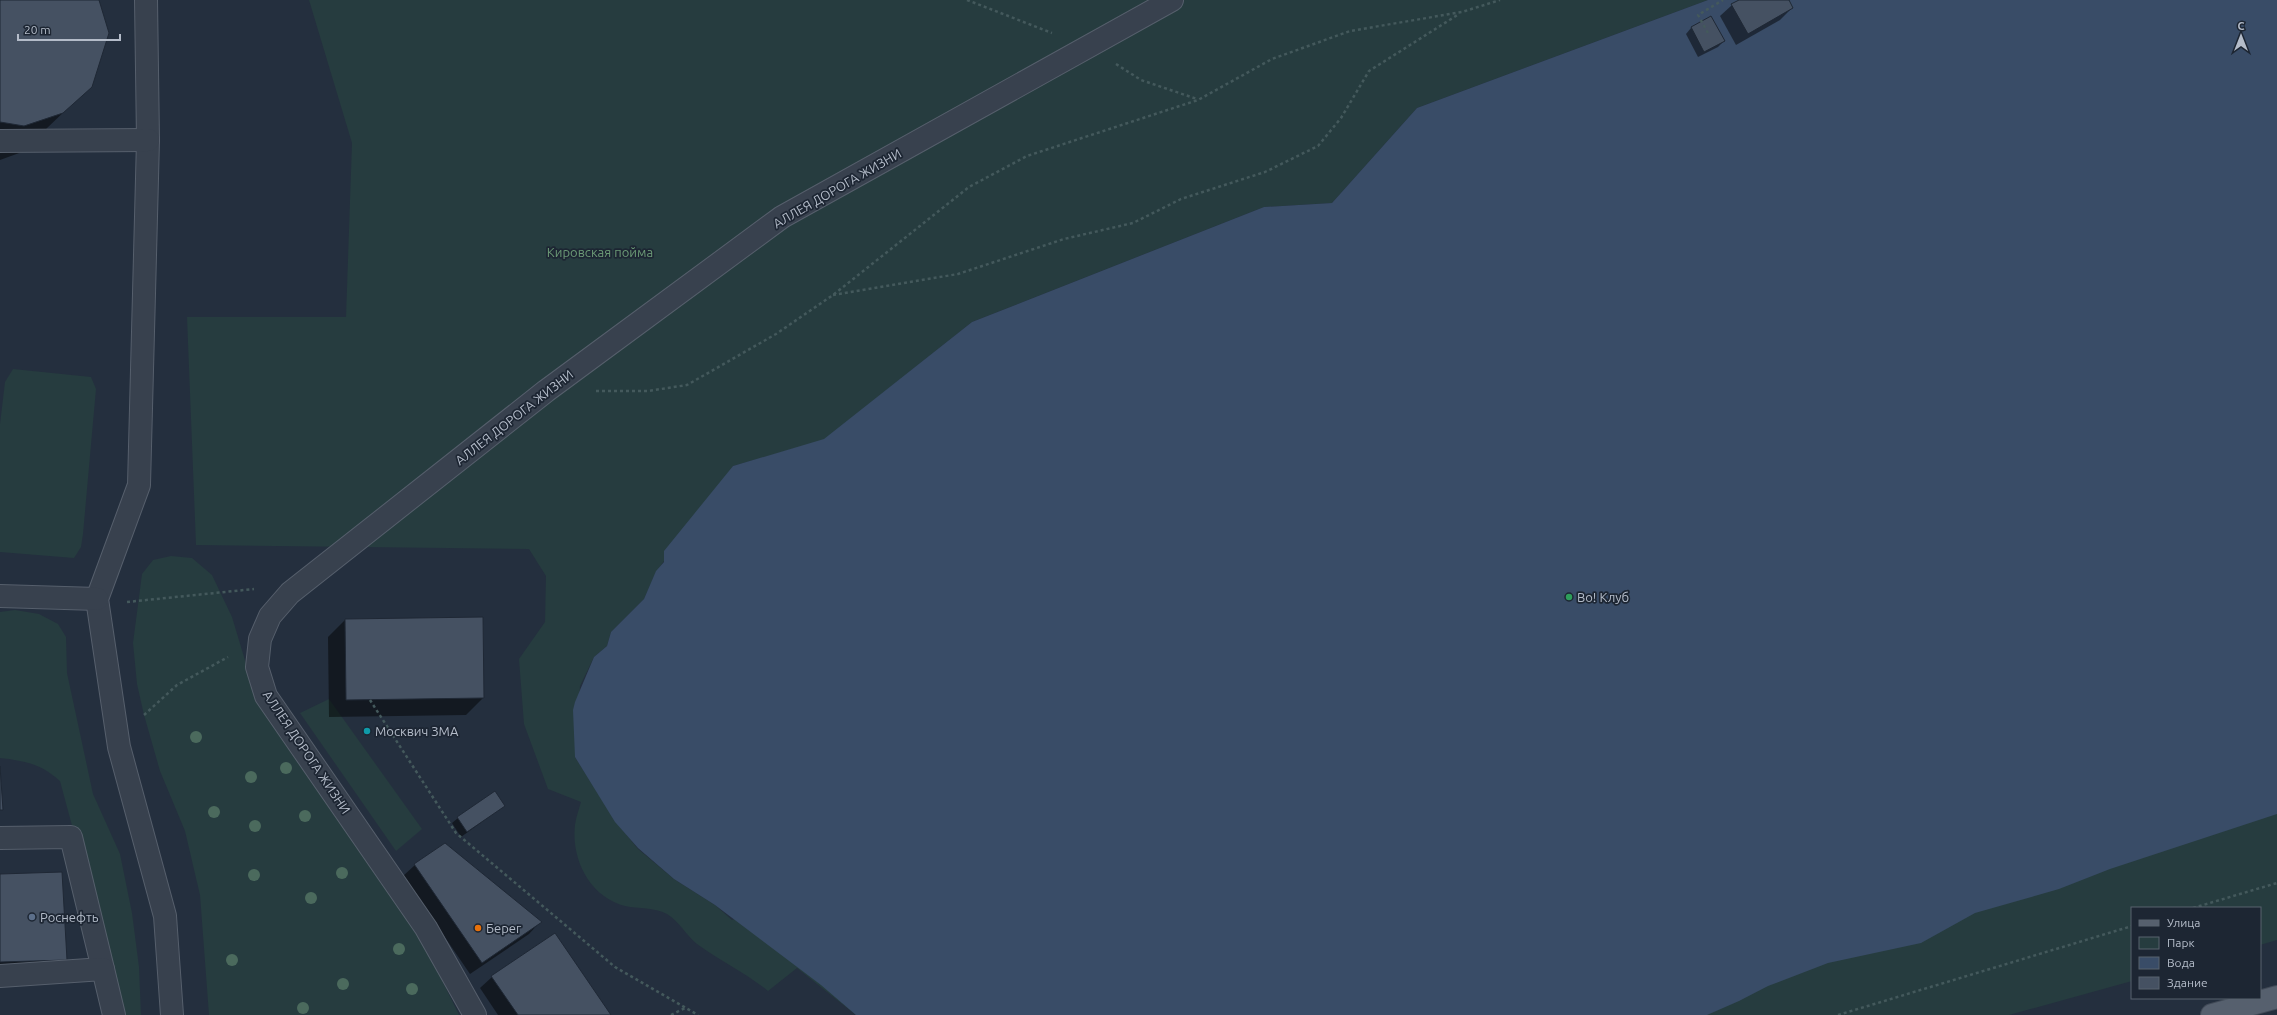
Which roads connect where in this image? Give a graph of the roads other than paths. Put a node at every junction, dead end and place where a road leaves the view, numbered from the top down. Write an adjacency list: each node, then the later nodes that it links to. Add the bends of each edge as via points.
1 (146, 0): 3 (street)
2 (1172, 0): 13 (street, АЛЛЕЯ ДОРОГА ЖИЗНИ, via 782,218 552,387 290,593 270,616 260,639 257,667 266,696 426,928)
3 (148, 140): 4 (street); 6 (street, via 139,485)
4 (0, 141)
5 (0, 596): 6 (street)
6 (97, 599): 12 (street, via 119,746 165,916)
7 (0, 838): 8 (street, via 71,837)
8 (102, 969): 9 (street); 11 (street)
9 (0, 976)
10 (2277, 997): 14 (main road)
11 (114, 1015)
12 (172, 1015)
13 (475, 1015)
14 (2212, 1015)

